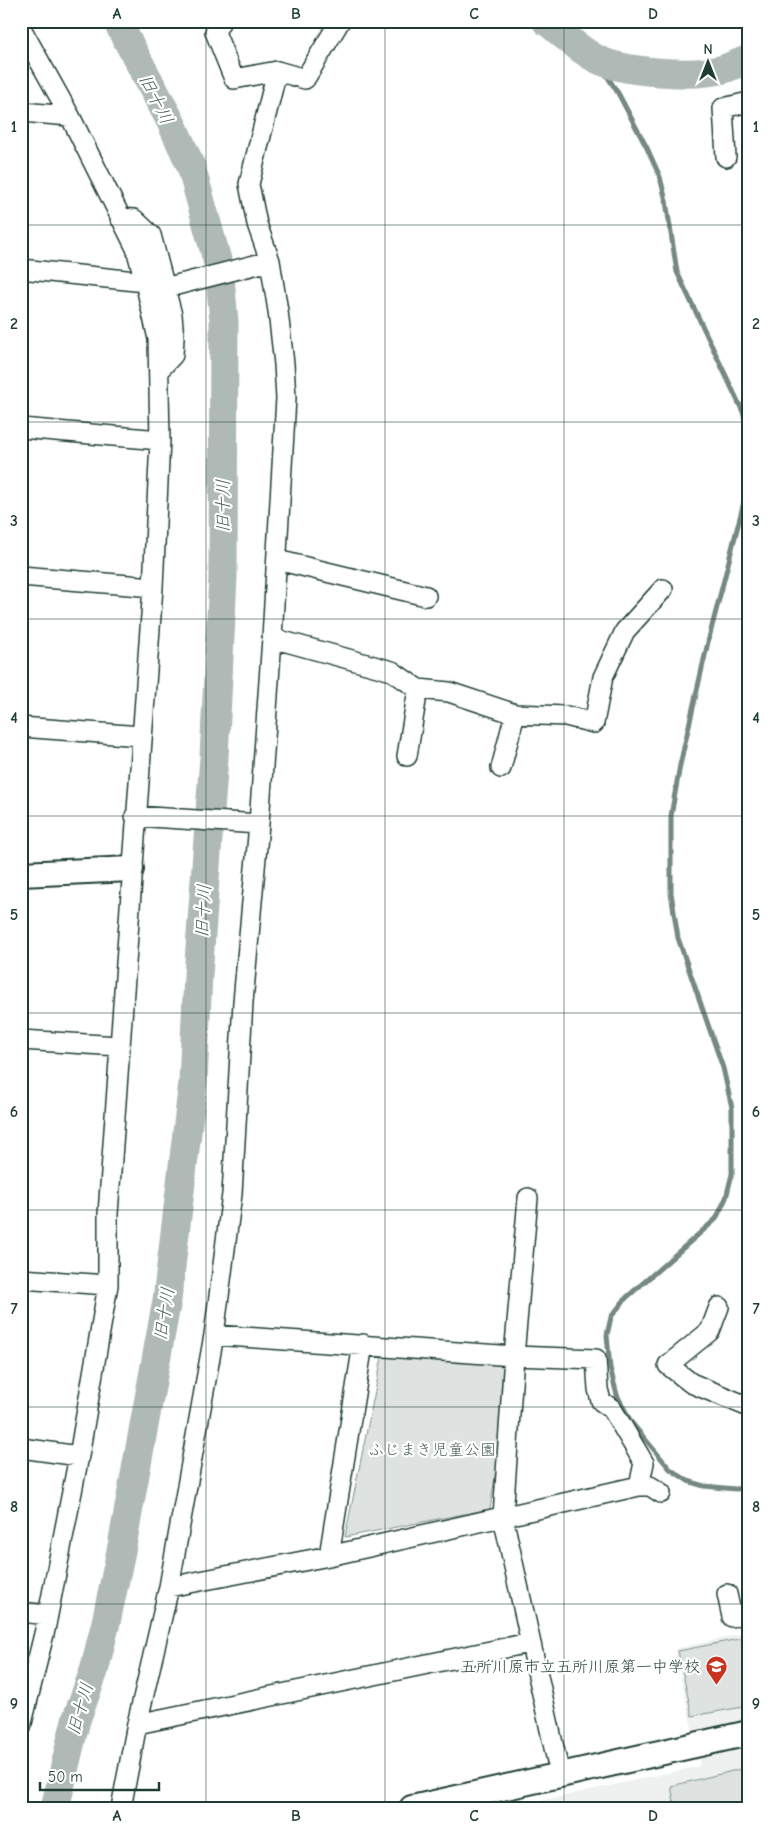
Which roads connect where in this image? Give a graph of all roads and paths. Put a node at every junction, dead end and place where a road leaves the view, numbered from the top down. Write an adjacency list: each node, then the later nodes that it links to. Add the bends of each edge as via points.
1 (221, 21): 4 (street, via 215,32 234,79)
2 (340, 21): 4 (street, via 305,79)
3 (21, 28): 7 (street)
4 (278, 71): 10 (street, via 249,184)
5 (749, 102): 8 (street, via 723,108)
6 (21, 112): 7 (street)
7 (70, 116): 9 (street)
8 (726, 157)
9 (120, 218): 12 (street, via 136,248); 13 (street, via 134,219 151,235)
10 (266, 262): 13 (street); 17 (street, via 283,355 286,398)
11 (21, 270): 12 (street)
12 (145, 282): 14 (street, via 158,339)
13 (167, 288): 14 (street, via 172,315 173,355)
14 (159, 370): 16 (street)
15 (21, 428): 16 (street)
16 (160, 440): 19 (street)
17 (277, 560): 21 (street); 22 (street)
18 (21, 576): 19 (street)
19 (153, 587): 26 (street)
20 (663, 588): 24 (street, via 625,631 603,677 594,723 566,716)
21 (426, 596)
22 (272, 638): 23 (street, via 392,672); 30 (street)
23 (418, 690): 24 (street, via 449,692); 27 (street)
24 (515, 714): 28 (street)
25 (21, 726): 26 (street)
26 (141, 736): 29 (street)
27 (407, 756)
28 (501, 768)
29 (135, 816): 30 (street); 31 (street)
30 (254, 824): 39 (street, via 232,1194)
31 (131, 869): 32 (street); 34 (street)
32 (21, 874)
33 (21, 1040): 34 (street)
34 (120, 1046): 37 (street, via 108,1214)
35 (528, 1198): 41 (street)
36 (21, 1279): 37 (street)
37 (108, 1285): 44 (street)
38 (719, 1307): 42 (street, via 710,1331 668,1365 691,1383)
39 (214, 1335): 40 (street); 49 (street)
40 (363, 1344): 41 (street); 48 (street)
41 (514, 1356): 45 (street, via 596,1359 601,1401 612,1408 644,1463); 47 (street)
42 (749, 1407)
43 (21, 1448): 44 (street)
44 (79, 1456): 53 (street)
45 (639, 1486): 46 (street, via 650,1486); 47 (street)
46 (661, 1493)
47 (503, 1517): 48 (street); 54 (street)
48 (329, 1556): 49 (street)
49 (169, 1587): 55 (street)
50 (727, 1594): 52 (street, via 732,1617)
51 (21, 1612): 53 (street)
52 (749, 1613)
53 (48, 1616): 56 (street)
54 (529, 1643): 55 (street); 58 (street)
55 (137, 1724): 59 (street)
56 (21, 1727)
57 (749, 1733): 58 (street)
58 (560, 1775): 60 (street)
59 (121, 1808)
60 (412, 1808)

